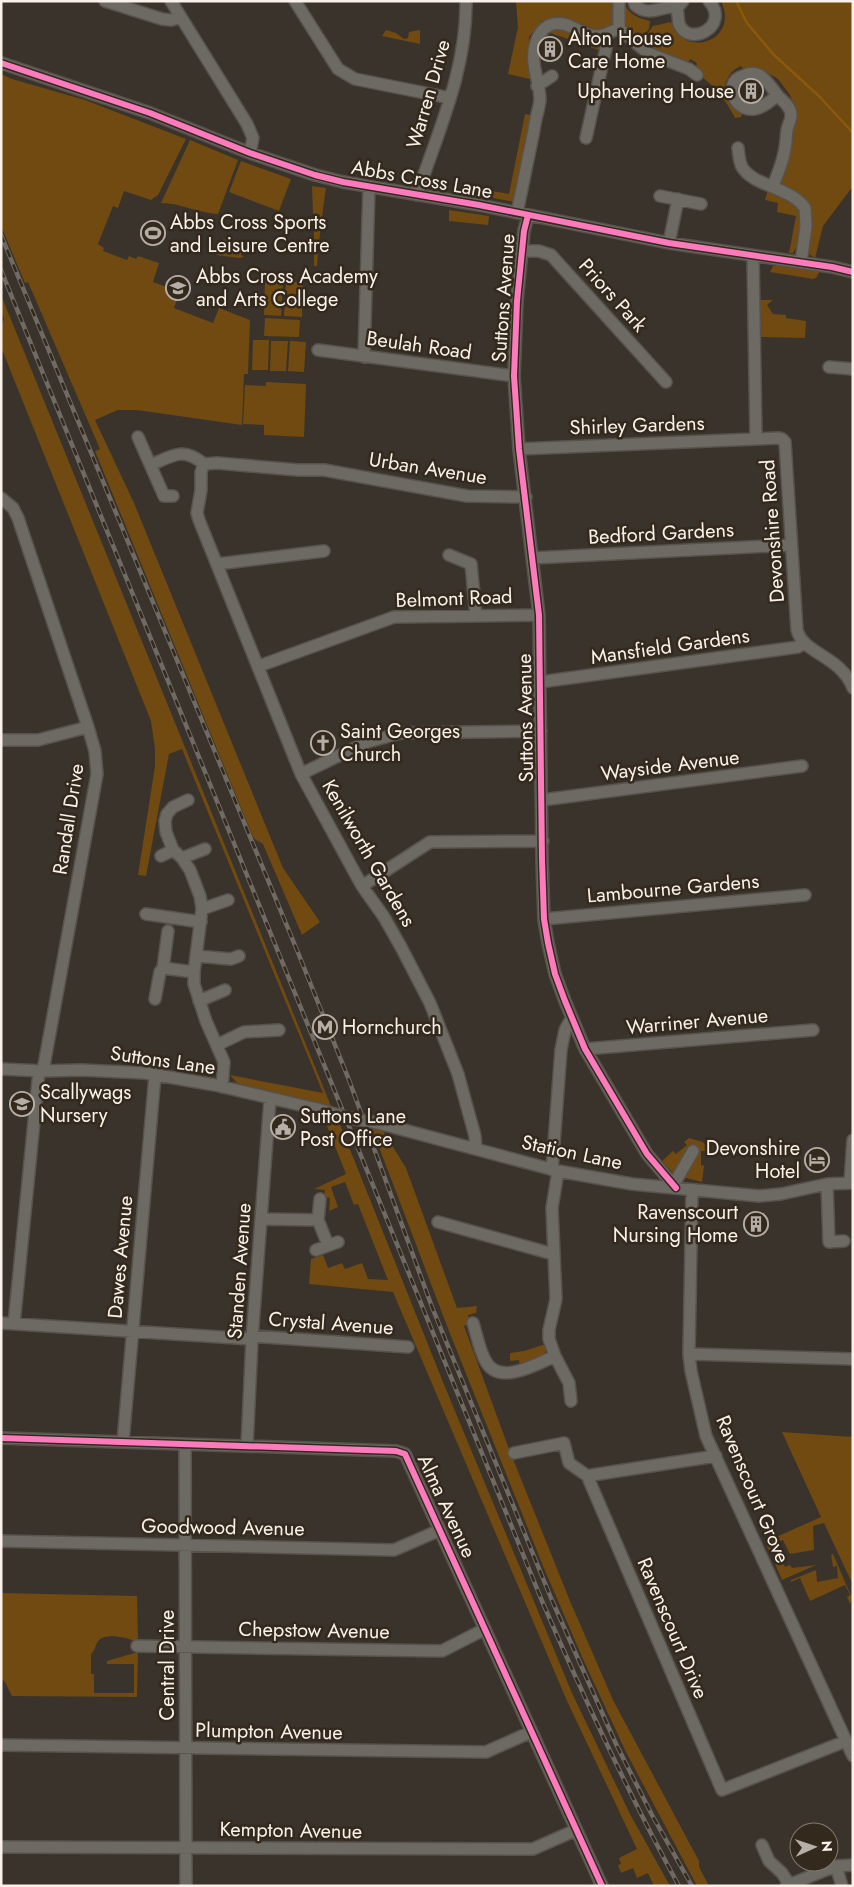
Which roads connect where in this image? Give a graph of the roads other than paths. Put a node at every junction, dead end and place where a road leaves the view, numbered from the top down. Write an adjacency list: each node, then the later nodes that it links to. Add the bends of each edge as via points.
1 (105, 1): 9 (street, via 162,19)
2 (171, 1): 9 (street)
3 (295, 1): 17 (street, via 343,74)
4 (466, 1): 17 (street, Warren Drive, via 465,41)
5 (619, 1): 10 (street)
6 (634, 1): 8 (street, via 638,8 648,11)
7 (710, 1): 8 (street, via 715,20 704,33 692,34 683,29 679,24)
8 (676, 4)
9 (181, 17): 20 (street, via 247,124 253,138)
10 (618, 29): 11 (street); 13 (street, via 648,53)
11 (603, 36): 15 (street, Suttons Avenue, via 593,36 563,24 552,24 543,29 534,48); 18 (street, via 606,48)
12 (1, 63): 20 (street, Abbs Cross Lane, via 150,113)
13 (697, 75)
14 (552, 76): 15 (street)
15 (537, 86): 27 (street, Suttons Avenue, via 540,100)
16 (777, 95): 21 (street, via 788,105 791,114 784,153)
17 (450, 98): 23 (street, Warren Drive)
18 (586, 138)
19 (738, 148): 21 (street, via 740,162 747,173)
20 (250, 153): 22 (street, Abbs Cross Lane, via 312,175)
21 (773, 186): 31 (street, via 798,199 805,208)
22 (369, 187): 23 (street, Abbs Cross Lane); 34 (street)
23 (417, 195): 27 (street, Abbs Cross Lane)
24 (660, 196): 25 (street)
25 (678, 200): 26 (street); 28 (street)
26 (701, 204)
27 (522, 214): 28 (street, Abbs Cross Lane); 29 (street, Suttons Avenue)
28 (669, 242): 30 (street, Abbs Cross Lane)
29 (522, 251): 37 (street, Suttons Avenue, via 515,320); 38 (street, Priors Park, via 551,255)
30 (753, 256): 31 (street, Abbs Cross Lane); 40 (street, Devonshire Road)
31 (801, 262): 32 (street, Abbs Cross Lane)
32 (853, 272)
33 (318, 350): 34 (street, Beulah Road)
34 (364, 356): 37 (street, Beulah Road)
35 (829, 367): 36 (street)
36 (853, 369)
37 (514, 376): 41 (street, Suttons Avenue)
38 (666, 382)
39 (138, 436): 43 (street)
40 (756, 439): 41 (street, Shirley Gardens); 47 (street, Devonshire Road, via 782,438 785,442)
41 (519, 449): 45 (street, Suttons Avenue)
42 (204, 464): 43 (street, via 193,455 182,453); 45 (street, Urban Avenue, via 217,462 234,466 324,470 467,496); 51 (street, Kenilworth Gardens, via 197,513)
43 (151, 465): 44 (street, via 164,496)
44 (173, 496)
45 (526, 497): 50 (street, Suttons Avenue)
46 (1, 498): 58 (street, Randall Drive, via 13,508 18,518)
47 (791, 545): 50 (street, Bedford Gardens); 54 (street, Devonshire Road, via 797,630)
48 (324, 551): 51 (street)
49 (449, 555): 53 (street, via 471,564)
50 (533, 558): 52 (street, Suttons Avenue)
51 (217, 564): 55 (street, Kenilworth Gardens)
52 (539, 615): 53 (street, Belmont Road); 56 (street, Suttons Avenue)
53 (476, 616): 55 (street, Belmont Road, via 394,617)
54 (803, 642): 56 (street, Mansfield Gardens, via 798,647); 57 (street, via 836,664)
55 (259, 666): 62 (street, Kenilworth Gardens)
56 (540, 682): 59 (street, Suttons Avenue)
57 (853, 688)
58 (88, 727): 60 (street, via 38,740); 90 (street, Randall Drive, via 97,774)
59 (540, 730): 62 (street, via 401,733 361,745); 64 (street, Suttons Avenue)
60 (1, 740)
61 (802, 766): 64 (street, Wayside Avenue)
62 (301, 774): 69 (street, Kenilworth Gardens)
63 (188, 800): 67 (street, via 173,807 165,821 166,832)
64 (542, 800): 65 (street, Suttons Avenue)
65 (543, 841): 69 (street, via 430,842); 74 (street, Suttons Avenue)
66 (205, 849): 67 (street)
67 (178, 854): 68 (street); 72 (street, via 196,883)
68 (161, 856)
69 (362, 886): 96 (street, Kenilworth Gardens, via 393,933 430,1003 458,1074 476,1136)
70 (805, 895): 74 (street, Lambourne Gardens)
71 (228, 900): 72 (street)
72 (202, 909): 75 (street)
73 (146, 914): 75 (street)
74 (544, 920): 84 (street, Suttons Avenue, via 555,974)
75 (201, 922): 77 (street)
76 (168, 931): 79 (street)
77 (196, 956): 78 (street, via 231,959); 80 (street)
78 (239, 956)
79 (164, 968): 80 (street); 82 (street, via 160,972)
80 (194, 972): 83 (street)
81 (225, 990): 83 (street)
82 (155, 999)
83 (199, 1001): 87 (street)
84 (571, 1019): 88 (street, Suttons Avenue); 98 (street, via 561,1050)
85 (279, 1030): 87 (street, via 244,1032)
86 (813, 1030): 88 (street, Warriner Avenue)
87 (217, 1045): 92 (street, via 224,1064)
88 (585, 1049): 101 (street, Suttons Avenue, via 647,1154)
89 (1, 1069): 90 (street, Suttons Lane)
90 (41, 1071): 91 (street, Suttons Lane, via 114,1071); 112 (street, Randall Drive)
91 (155, 1075): 92 (street, Suttons Lane); 113 (street, Dawes Avenue)
92 (222, 1086): 93 (street, Suttons Lane)
93 (270, 1099): 94 (street, Suttons Lane); 104 (street, Standen Avenue)
94 (317, 1109): 96 (street, Station Lane, bridge)
95 (853, 1140): 99 (street)
96 (476, 1149): 98 (street, Station Lane)
97 (693, 1151): 101 (street)
98 (555, 1170): 101 (street, Station Lane, via 603,1180); 109 (street)
99 (851, 1183): 100 (street, Station Lane)
100 (827, 1184): 102 (street, Station Lane, via 759,1196); 107 (street, via 829,1242)
101 (675, 1186): 102 (street, Station Lane)
102 (692, 1190): 116 (street, Ravenscourt Grove)
103 (320, 1198): 105 (street)
104 (261, 1219): 105 (street); 114 (street, Standen Avenue)
105 (318, 1220): 108 (street, via 333,1243)
106 (438, 1222): 109 (street)
107 (844, 1241)
108 (316, 1250)
109 (553, 1254): 117 (street, via 556,1299 549,1330)
110 (1, 1323): 112 (street, Crystal Avenue)
111 (473, 1323): 117 (street, via 485,1361 498,1371 517,1372)
112 (14, 1324): 113 (street, Crystal Avenue)
113 (132, 1330): 114 (street, Crystal Avenue); 121 (street, Dawes Avenue)
114 (252, 1337): 115 (street, Crystal Avenue); 123 (street, Standen Avenue)
115 (408, 1347)
116 (689, 1354): 118 (street); 125 (street, Ravenscourt Grove, via 706,1436)
117 (555, 1356): 119 (street, via 569,1383)
118 (853, 1359)
119 (571, 1401)
120 (1, 1438): 121 (street, Alma Avenue)
121 (123, 1442): 122 (street, Alma Avenue)
122 (185, 1444): 123 (street, Alma Avenue); 129 (street, Central Drive)
123 (247, 1446): 127 (street, Alma Avenue, via 401,1452 407,1456)
124 (514, 1452): 126 (street, via 564,1442 569,1463)
125 (716, 1456): 126 (street); 134 (street, Ravenscourt Grove)
126 (589, 1477): 134 (street, Ravenscourt Drive, via 722,1790)
127 (440, 1530): 129 (street, Goodwood Avenue, via 394,1550); 130 (street, Alma Avenue)
128 (1, 1541): 129 (street, Goodwood Avenue)
129 (186, 1546): 132 (street, Central Drive)
130 (485, 1629): 132 (street, Chepstow Avenue, via 442,1651); 133 (street, Alma Avenue)
131 (138, 1646): 132 (street, Chepstow Avenue)
132 (186, 1647): 136 (street, Central Drive)
133 (531, 1732): 136 (street, Plumpton Avenue, via 486,1752); 138 (street, Alma Avenue)
134 (846, 1741): 137 (street, Ravenscourt Grove)
135 (1, 1745): 136 (street, Plumpton Avenue)
136 (186, 1749): 141 (street, Central Drive)
137 (853, 1756)
138 (576, 1830): 141 (street, Kempton Avenue, via 533,1850); 148 (street, Alma Avenue)
139 (762, 1846): 146 (street)
140 (1, 1847): 141 (street, Kempton Avenue)
141 (186, 1848): 147 (street, Central Drive)
142 (853, 1865): 143 (street)
143 (839, 1866)
144 (821, 1872): 146 (street)
145 (838, 1872): 149 (street)
146 (787, 1885)
147 (186, 1886)
148 (602, 1886)
149 (842, 1886)

